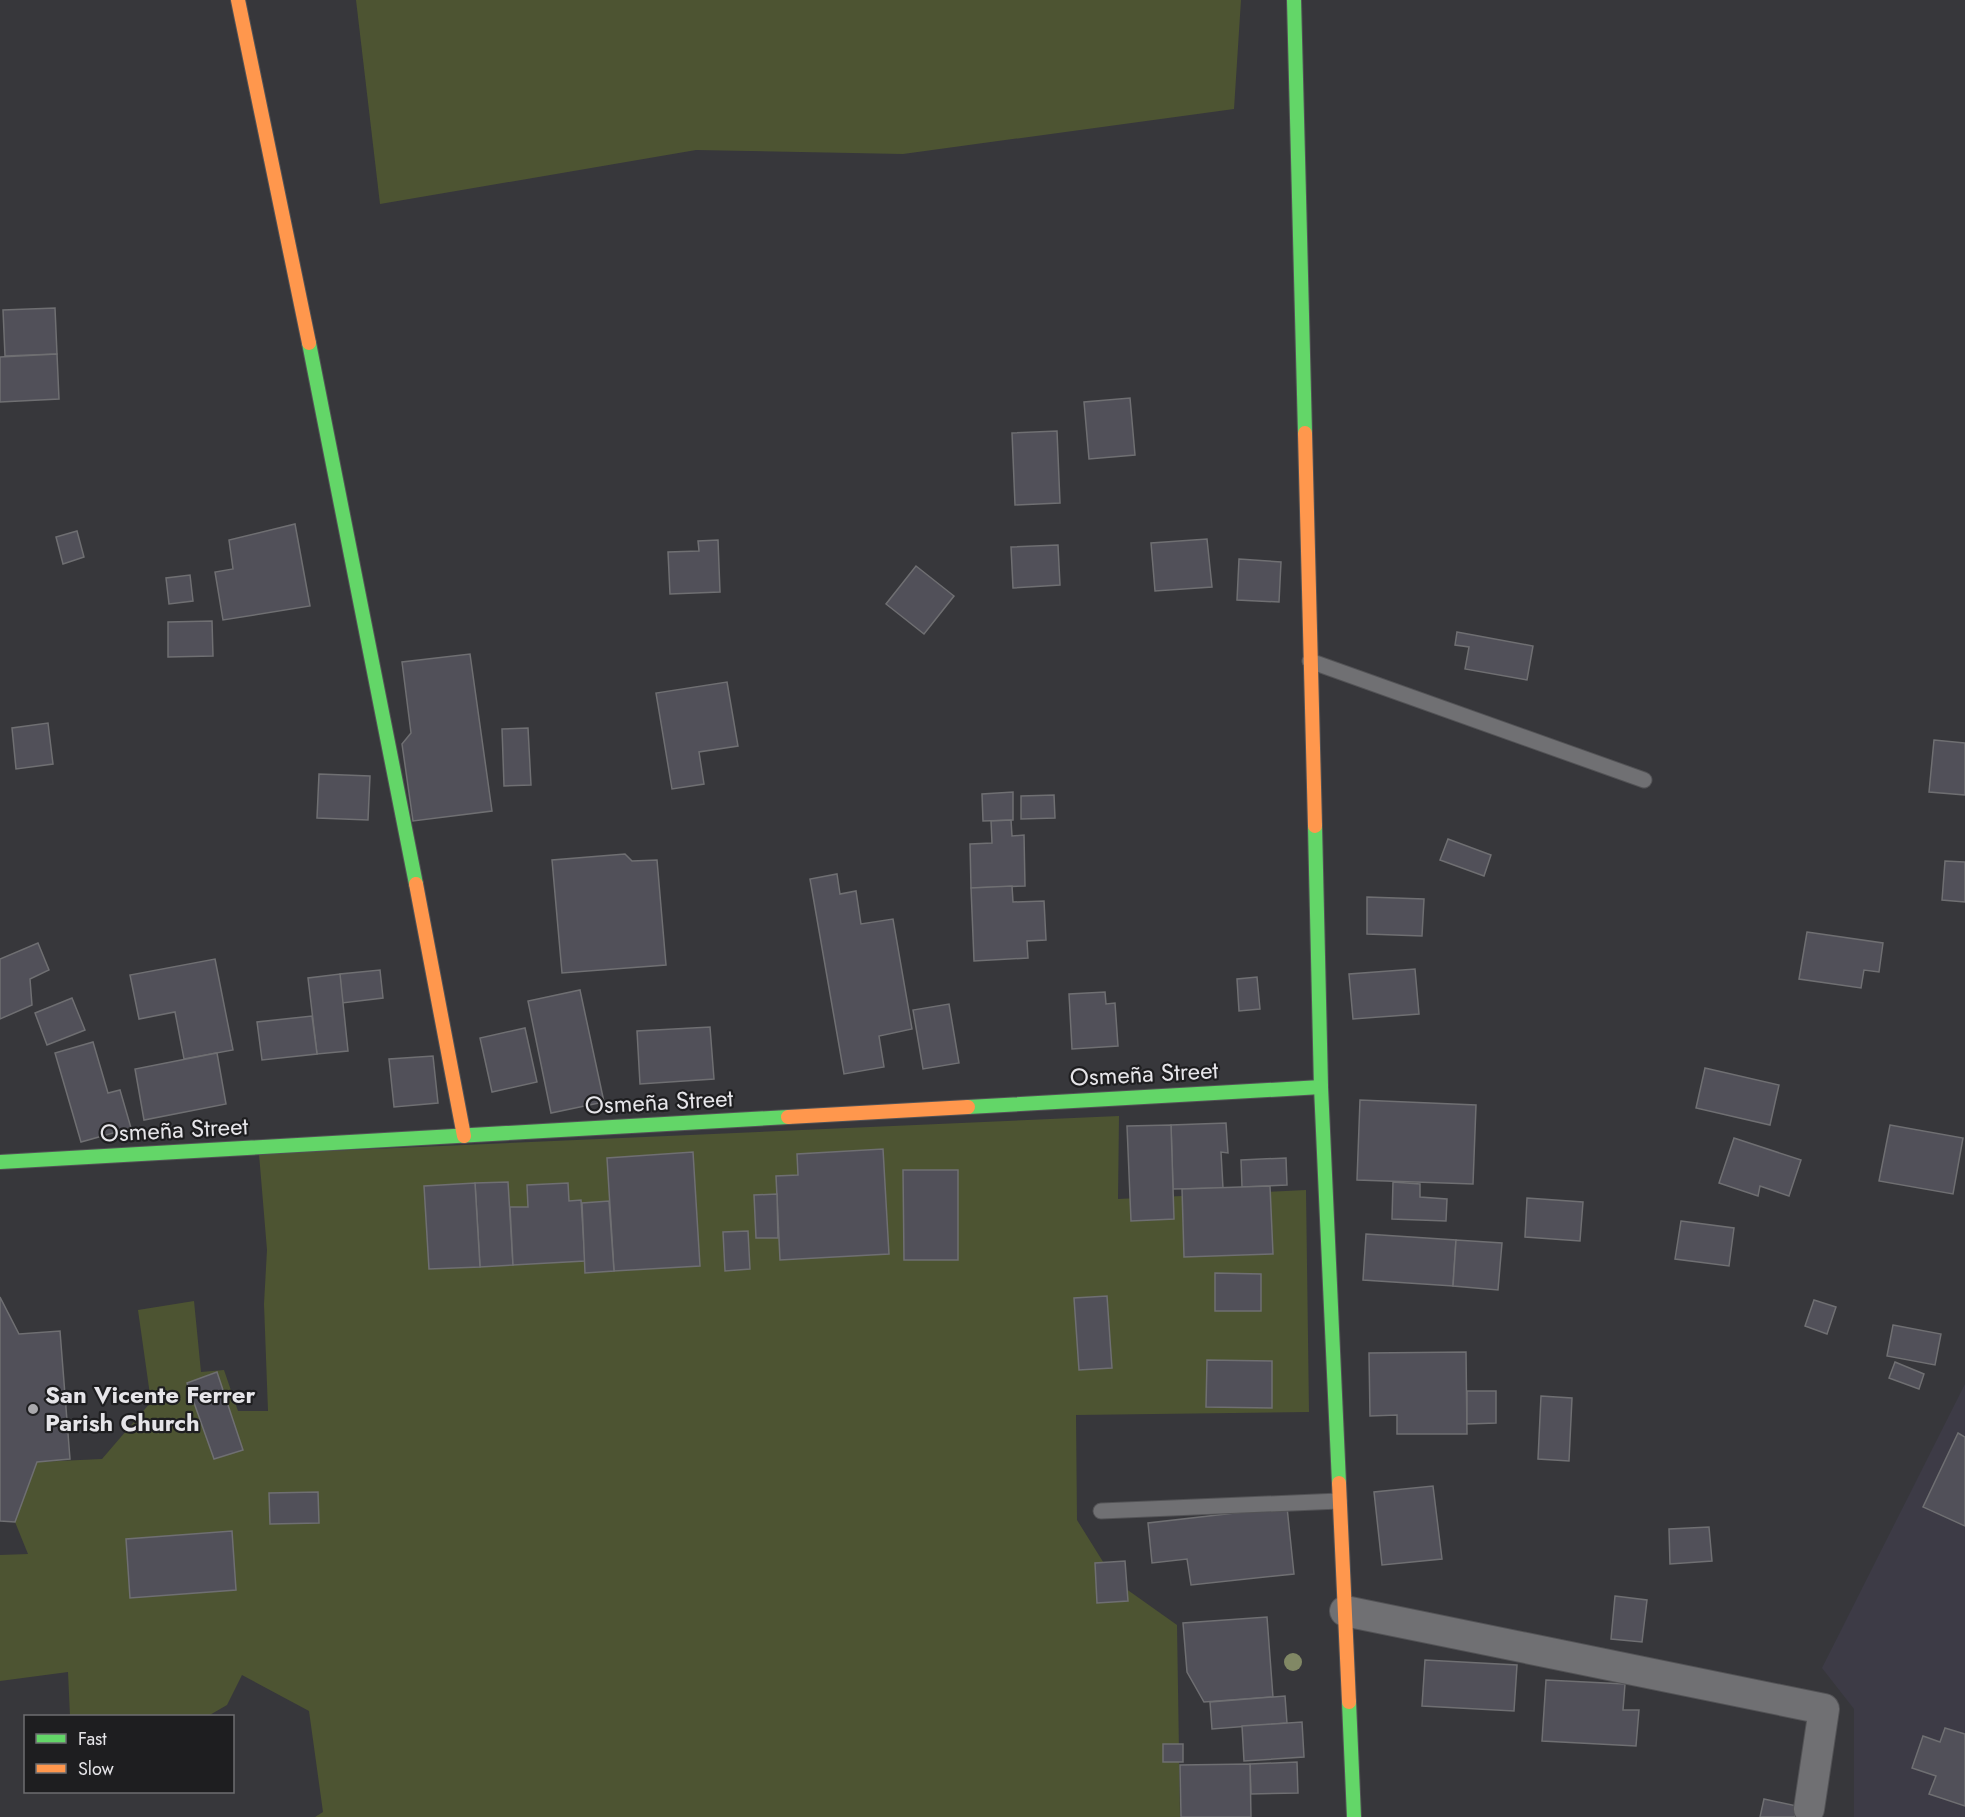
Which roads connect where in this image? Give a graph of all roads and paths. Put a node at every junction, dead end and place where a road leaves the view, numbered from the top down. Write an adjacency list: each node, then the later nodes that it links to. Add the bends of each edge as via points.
1 (238, 0): 6 (street, via 325,417)
2 (1294, 0): 3 (street)
3 (1310, 661): 4 (lane); 5 (street)
4 (1644, 780)
5 (1321, 1087): 6 (street, Osmeña Street); 8 (street)
6 (464, 1136): 7 (street, Osmeña Street)
7 (0, 1162)
8 (1339, 1501): 9 (lane); 10 (street)
9 (1101, 1511)
10 (1345, 1611): 11 (street, via 1824,1709); 12 (street)
11 (1809, 1809)
12 (1354, 1817)

